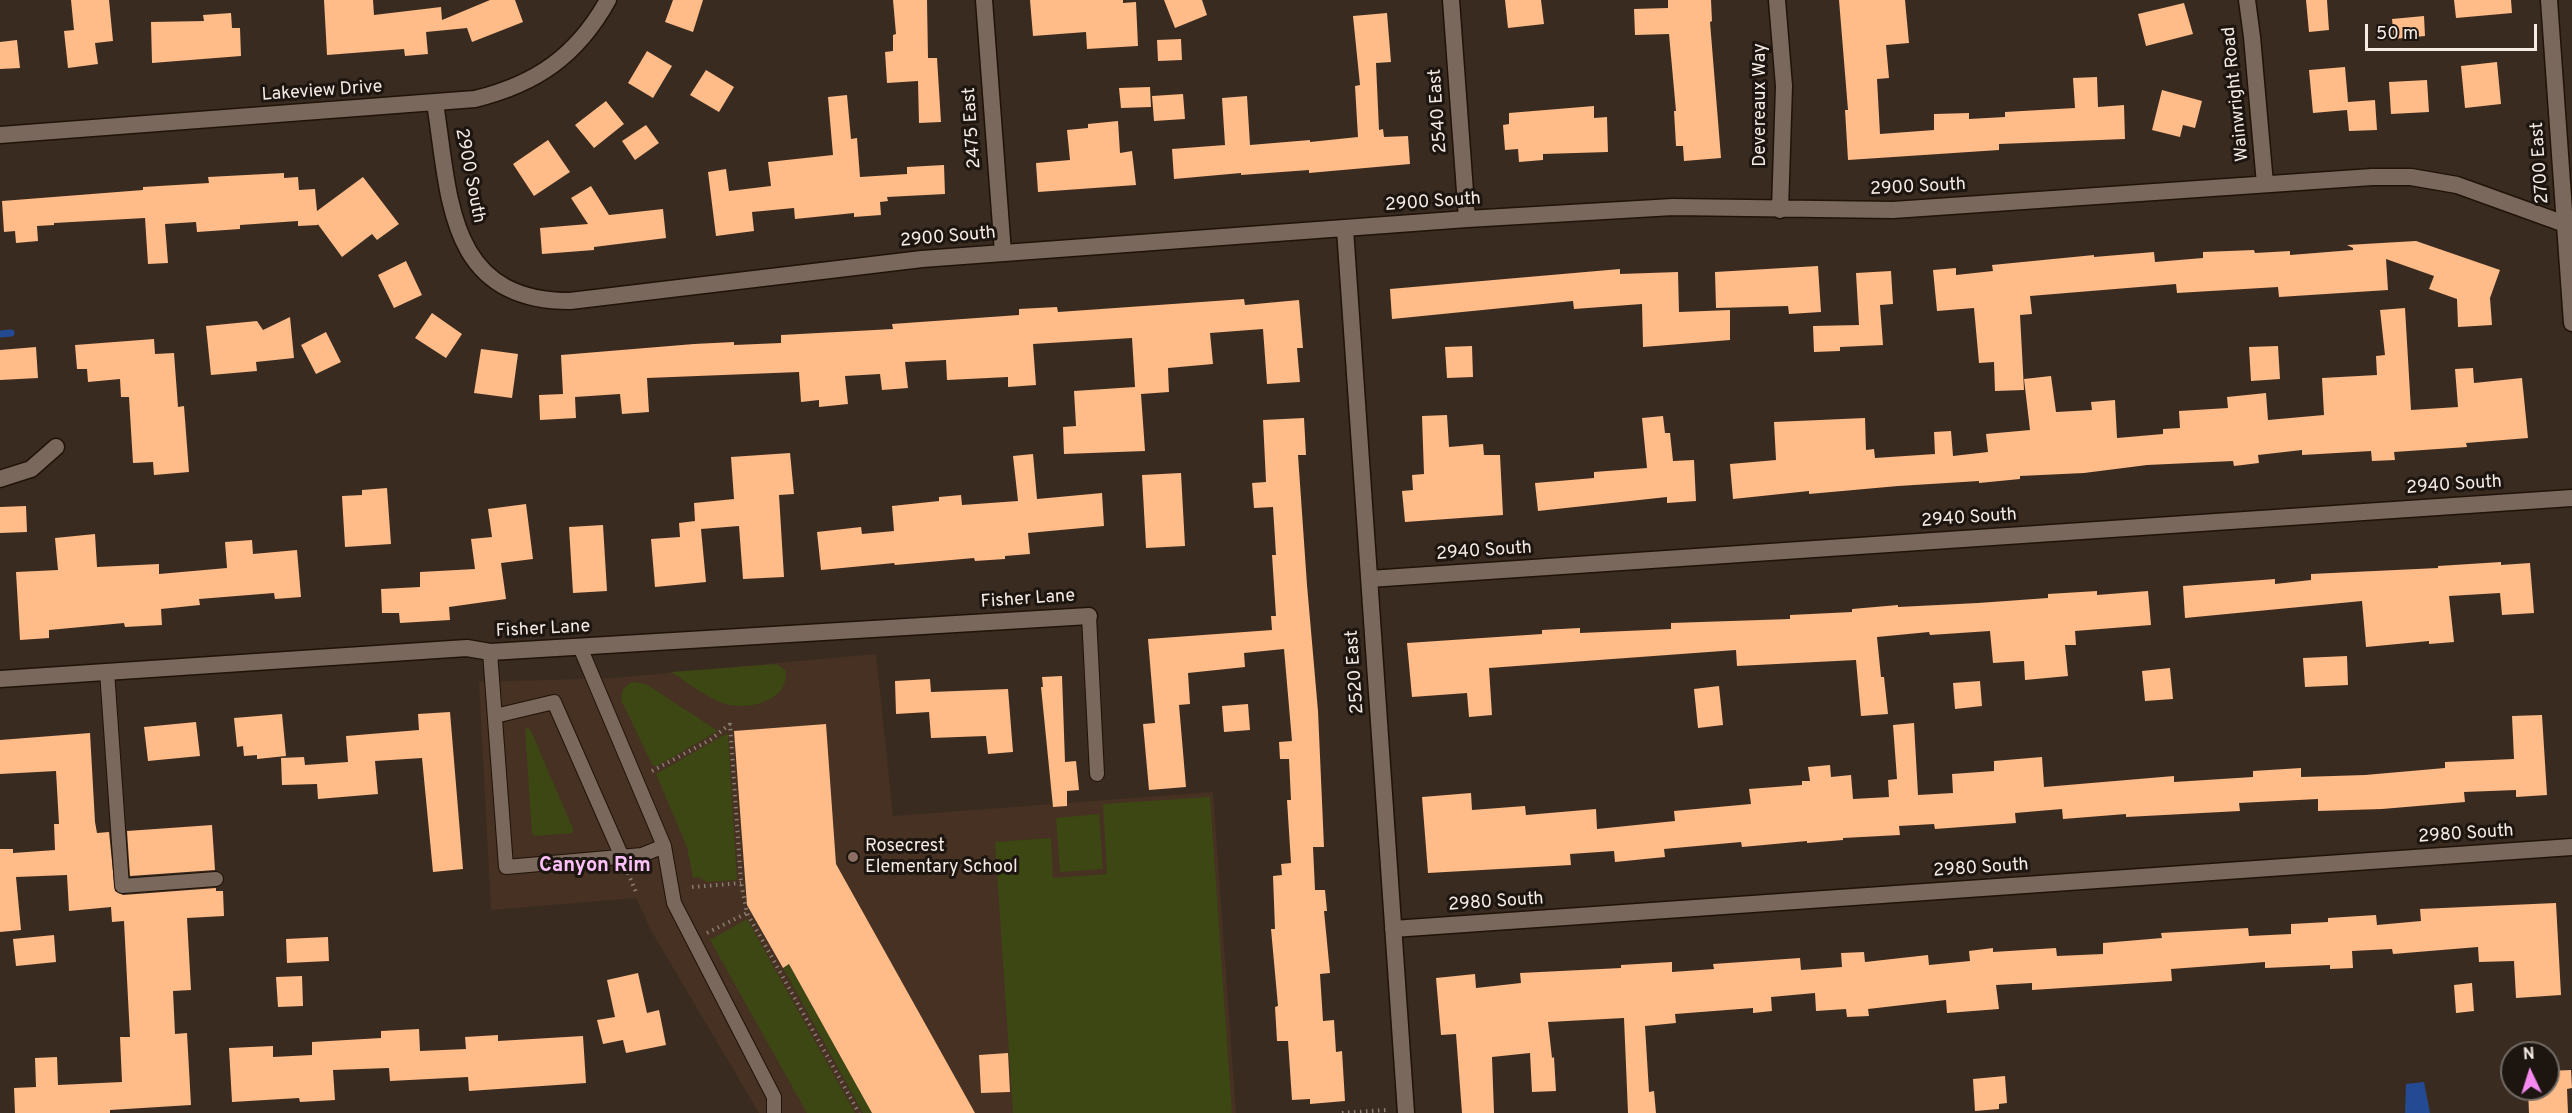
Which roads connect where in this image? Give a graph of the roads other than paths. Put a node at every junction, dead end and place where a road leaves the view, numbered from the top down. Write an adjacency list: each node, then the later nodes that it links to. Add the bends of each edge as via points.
1 (608, 0): 7 (street, Lakeview Drive, via 595,24 556,65 503,92)
2 (984, 0): 14 (street, 2475 East)
3 (1450, 0): 11 (street, 2540 East)
4 (1778, 0): 10 (street, Devereaux Way, via 1784,86)
5 (2247, 0): 9 (street, Wainwright Road)
6 (2549, 0): 12 (street, 2700 East)
7 (435, 104): 8 (street, Lakeview Drive); 14 (street, 2900 South, via 450,197 465,248 495,282 534,299 570,301 835,268)
8 (0, 135)
9 (2265, 184): 10 (street, 2900 South, via 1893,210); 12 (street, 2900 South, via 2372,177 2433,179)
10 (1780, 210): 11 (street, 2900 South, via 1673,207)
11 (1467, 219): 13 (street, 2900 South)
12 (2565, 224): 15 (street, 2700 East)
13 (1345, 229): 14 (street, 2900 South); 19 (street, 2520 East)
14 (1003, 253)
15 (2572, 322)
16 (56, 447): 17 (street, via 31,469)
17 (0, 479)
18 (2572, 498): 19 (street, 2940 South)
19 (1369, 579): 31 (street, 2520 East)
20 (1089, 615): 21 (street, Fisher Lane); 26 (lane)
21 (580, 647): 22 (street, Fisher Lane); 27 (lane)
22 (490, 652): 23 (street, Fisher Lane, via 467,648); 25 (lane)
23 (106, 671): 24 (street, Fisher Lane); 30 (lane, via 123,886)
24 (0, 679)
25 (495, 716): 29 (lane, via 554,702); 29 (lane, via 506,867)
26 (1097, 774)
27 (664, 846): 29 (lane, via 642,855); 32 (lane, via 674,903 774,1097)
28 (2572, 848): 31 (street, 2980 South)
29 (622, 856)
30 (216, 879)
31 (1393, 929): 33 (street, 2520 East)
32 (774, 1113)
33 (1406, 1113)

